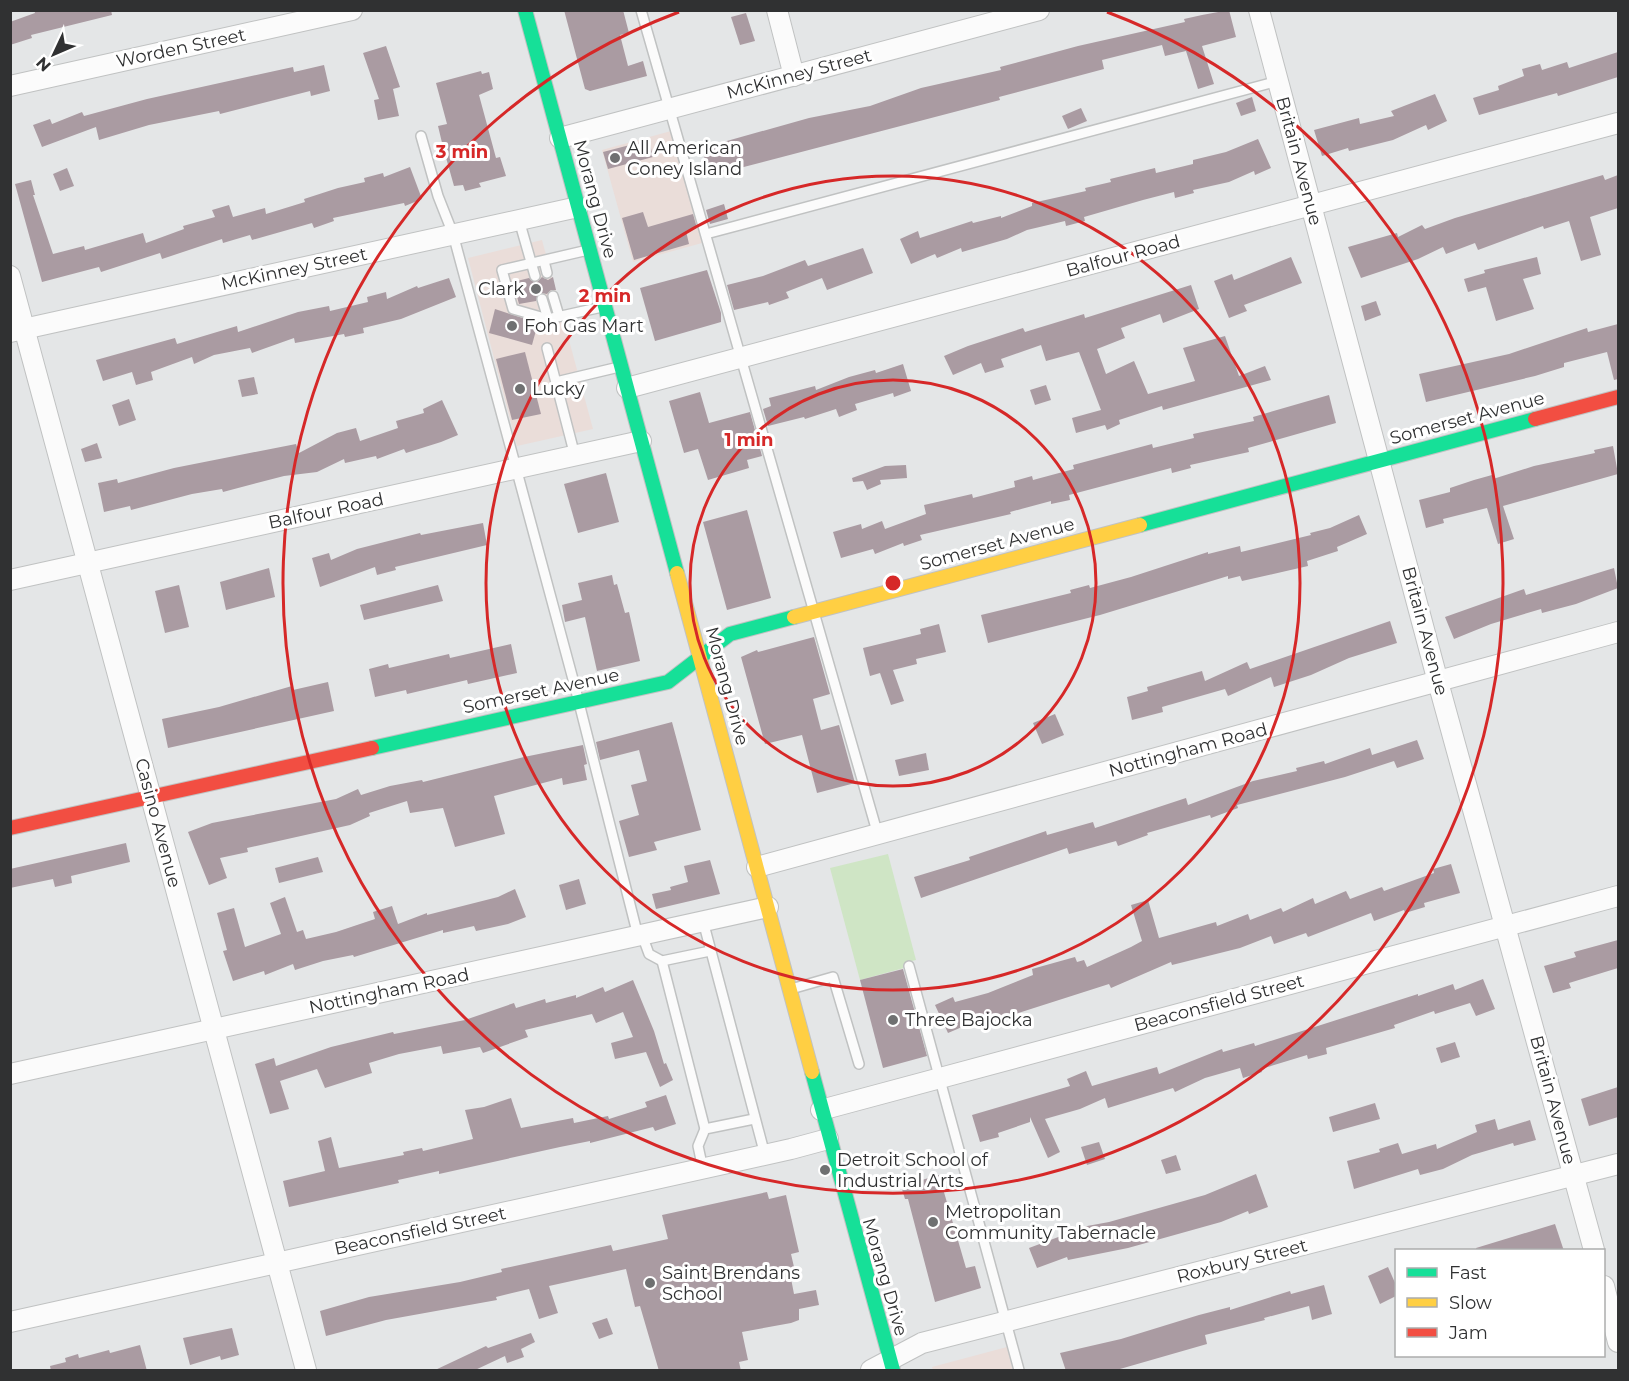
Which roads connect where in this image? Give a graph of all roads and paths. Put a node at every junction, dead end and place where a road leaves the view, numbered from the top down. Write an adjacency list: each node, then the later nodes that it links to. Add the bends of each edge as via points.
1 (352, 10): 10 (street, Worden Street)
2 (525, 10): 14 (street, Morang Drive)
3 (641, 10): 11 (lane)
4 (777, 10): 8 (street)
5 (1039, 10): 7 (street, McKinney Street)
6 (1258, 10): 9 (street, Britain Avenue)
7 (1018, 13): 8 (street, McKinney Street)
8 (794, 76): 11 (street, McKinney Street)
9 (1278, 81): 15 (street, Britain Avenue); 19 (lane)
10 (10, 86)
11 (668, 109): 14 (street, McKinney Street); 19 (lane)
12 (1618, 123): 15 (street, Balfour Road)
13 (421, 136): 18 (lane)
14 (560, 138): 16 (street, Morang Drive)
15 (1311, 206): 33 (street, Balfour Road); 40 (street, Britain Avenue)
16 (578, 207): 17 (street, McKinney Street); 20 (street, Morang Drive)
17 (519, 220): 18 (street, McKinney Street); 22 (lane)
18 (453, 234): 31 (street, McKinney Street); 41 (lane)
19 (706, 234): 33 (lane)
20 (590, 250): 21 (lane); 28 (street, Morang Drive)
21 (544, 261): 22 (lane); 23 (lane)
22 (532, 263): 25 (lane); 30 (lane, via 502,270 513,309)
23 (547, 273)
24 (10, 276): 31 (street, Casino Avenue)
25 (535, 276)
26 (553, 296): 29 (lane)
27 (542, 299): 30 (lane)
28 (605, 307): 29 (lane); 34 (street, Morang Drive)
29 (559, 316): 30 (lane)
30 (548, 319)
31 (18, 331): 42 (street, Casino Avenue)
32 (547, 348): 35 (lane)
33 (742, 357): 36 (street, Balfour Road); 44 (lane)
34 (621, 366): 35 (lane); 36 (street, Morang Drive)
35 (556, 382): 39 (lane)
36 (627, 388): 38 (street, Morang Drive)
37 (1618, 397): 40 (street, Somerset Avenue)
38 (641, 441): 39 (street, Balfour Road); 46 (street, Morang Drive)
39 (575, 456): 41 (street, Balfour Road)
40 (1380, 460): 44 (street, Somerset Avenue); 47 (street, Britain Avenue)
41 (516, 469): 42 (street, Balfour Road); 48 (lane)
42 (88, 563): 43 (street, Balfour Road); 49 (street, Casino Avenue)
43 (10, 580)
44 (815, 611): 46 (street, Somerset Avenue, via 730,633); 51 (lane)
45 (1618, 632): 47 (street, Nottingham Road)
46 (701, 659): 48 (street, Somerset Avenue, via 668,682); 52 (street, Morang Drive)
47 (1438, 682): 51 (street, Nottingham Road); 56 (street, Britain Avenue)
48 (578, 701): 49 (street, Somerset Avenue); 57 (lane)
49 (151, 796): 50 (street, Somerset Avenue); 62 (street, Casino Avenue)
50 (10, 828)
51 (878, 835): 52 (street, Nottingham Road)
52 (757, 867): 54 (street, Morang Drive)
53 (1618, 896): 56 (street, Beaconsfield Street)
54 (768, 907): 55 (street, Nottingham Road); 61 (street, Morang Drive)
55 (703, 921): 57 (street, Nottingham Road); 58 (lane)
56 (1507, 927): 65 (street, Beaconsfield Street); 73 (street, Britain Avenue)
57 (640, 936): 59 (lane, via 649,954); 62 (street, Nottingham Road)
58 (710, 951): 59 (lane); 67 (lane)
59 (662, 961): 68 (lane)
60 (909, 966): 65 (lane)
61 (789, 990): 63 (lane, via 833,977); 66 (street, Morang Drive)
62 (214, 1029): 64 (street, Nottingham Road); 75 (street, Casino Avenue)
63 (860, 1064)
64 (10, 1074)
65 (941, 1077): 66 (street, Beaconsfield Street); 78 (lane)
66 (820, 1110): 69 (street, Morang Drive)
67 (754, 1119): 68 (lane); 70 (lane)
68 (705, 1129): 72 (lane, via 698,1146)
69 (828, 1139): 70 (street, Beaconsfield Street); 80 (street, Morang Drive)
70 (765, 1155): 72 (street, Beaconsfield Street)
71 (1618, 1164): 73 (street, Roxbury Street)
72 (703, 1169): 75 (street, Beaconsfield Street)
73 (1574, 1175): 74 (street, Britain Avenue); 78 (street, Roxbury Street)
74 (1593, 1249)
75 (277, 1263): 77 (street, Beaconsfield Street); 81 (street, Casino Avenue)
76 (1605, 1290): 79 (street)
77 (10, 1322)
78 (1005, 1322): 80 (street, Roxbury Street, via 922,1343); 83 (lane)
79 (1618, 1342)
80 (891, 1365): 82 (street, Roxbury Street)
81 (306, 1371)
82 (871, 1371)
83 (1019, 1371)

